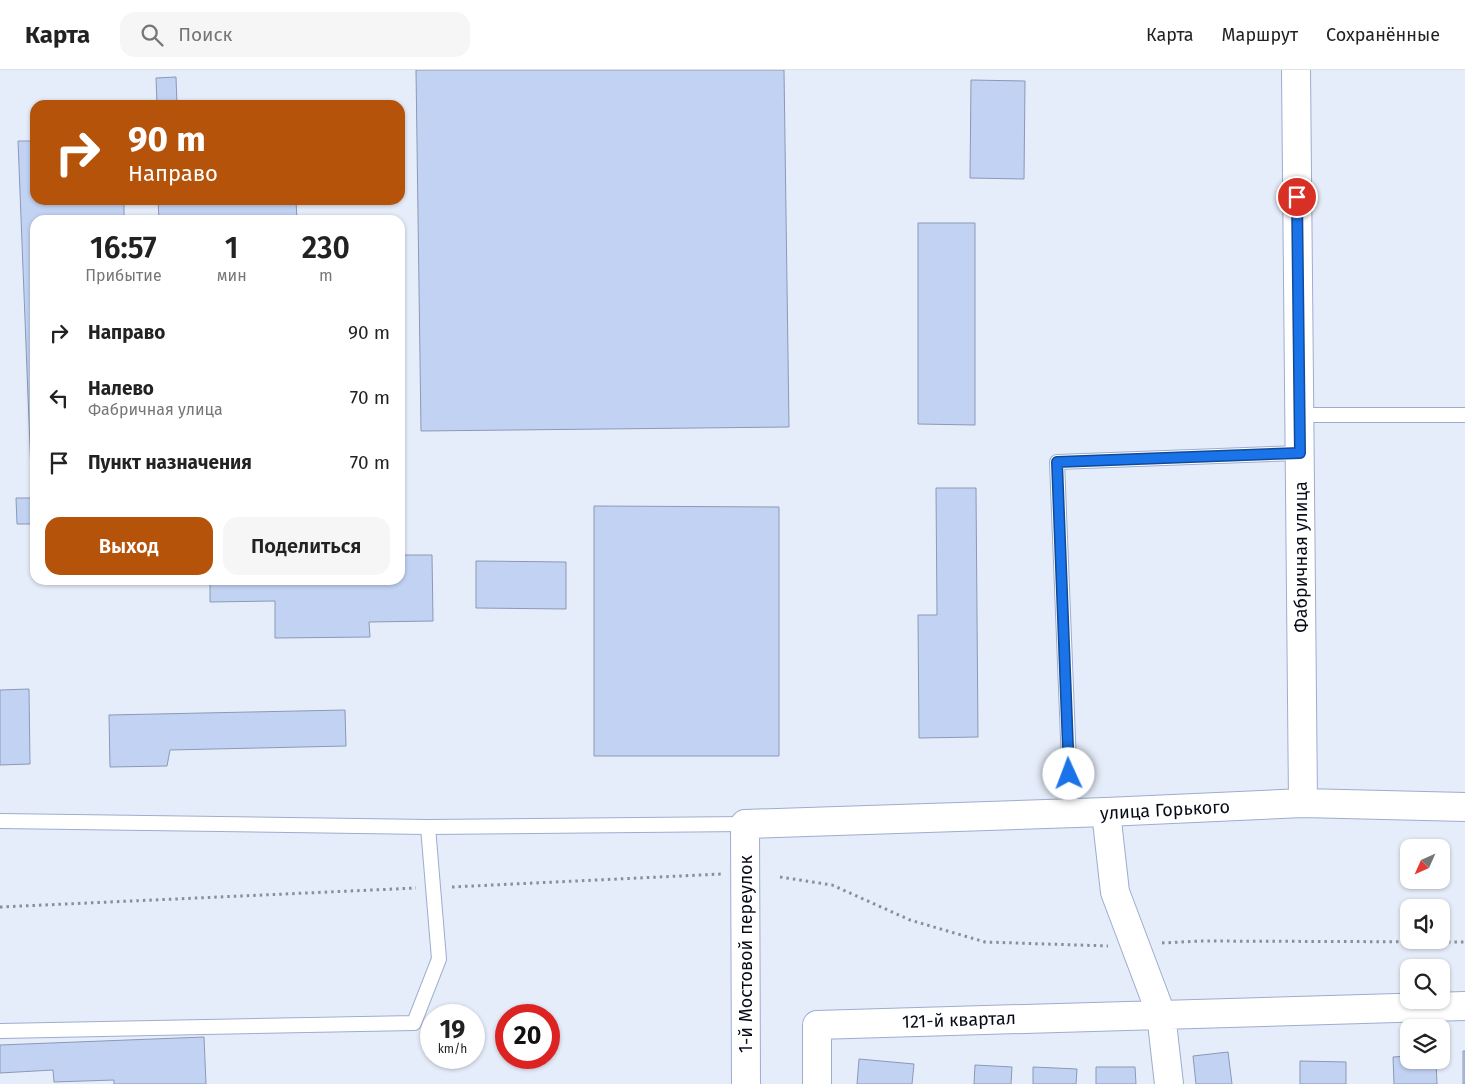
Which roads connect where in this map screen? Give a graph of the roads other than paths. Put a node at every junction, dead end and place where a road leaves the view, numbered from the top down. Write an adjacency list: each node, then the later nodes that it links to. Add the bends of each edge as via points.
1 (1296, 70): 2 (street, Фабричная улица)
2 (1300, 415): 3 (lane); 4 (street, Фабричная улица)
3 (1465, 415)
4 (1300, 453): 5 (street, Фабричная улица); 8 (lane, via 1057,462)
5 (1303, 803): 6 (street, улица Горького); 7 (street, улица Горького)
6 (1465, 807)
7 (1106, 812): 8 (street, улица Горького); 13 (street, via 1115,892)
8 (1071, 814): 10 (street, улица Горького)
9 (0, 821): 11 (lane)
10 (745, 824): 11 (lane); 15 (street, 1-й Мостовой переулок)
11 (428, 827): 14 (lane, via 439,959 414,1023)
12 (1465, 1006): 13 (street, 121-й квартал)
13 (1161, 1014): 16 (street, 121-й квартал, via 817,1025); 17 (street)
14 (0, 1031)
15 (746, 1084)
16 (817, 1084)
17 (1169, 1084)

